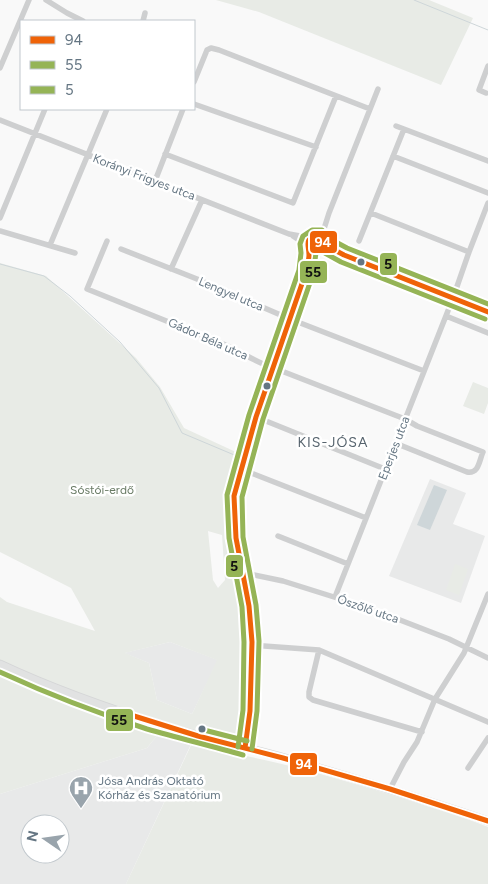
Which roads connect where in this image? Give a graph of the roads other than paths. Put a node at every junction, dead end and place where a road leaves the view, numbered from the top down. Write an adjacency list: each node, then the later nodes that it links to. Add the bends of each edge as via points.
1 (28, 0): 7 (street)
2 (46, 0): 4 (street)
3 (145, 13): 5 (street)
4 (81, 20)
5 (143, 20)
6 (488, 66): 10 (street, via 479,90)
7 (0, 68)
8 (195, 80): 11 (street, via 207,50 211,48)
9 (378, 89): 13 (street)
10 (486, 93)
11 (336, 96): 13 (street); 21 (street)
12 (195, 104): 21 (street)
13 (370, 109): 32 (street)
14 (45, 110): 20 (street)
15 (107, 110): 23 (street)
16 (183, 110): 22 (street)
17 (0, 120): 20 (street, Korányi Frigyes utca)
18 (396, 126): 19 (street)
19 (404, 129): 24 (street); 25 (street)
20 (35, 134): 23 (street, Korányi Frigyes utca); 31 (street)
21 (316, 147): 22 (street, via 293,203)
22 (165, 154): 26 (street)
23 (88, 155): 26 (street, Korányi Frigyes utca); 39 (street)
24 (393, 156): 27 (street); 30 (street)
25 (488, 162)
26 (155, 181): 28 (street, Korányi Frigyes utca)
27 (488, 193)
28 (202, 200): 34 (street, Korányi Frigyes utca); 46 (street)
29 (488, 203): 43 (street, Eperjes utca)
30 (371, 213): 38 (street); 43 (street)
31 (0, 218)
32 (326, 224): 35 (street); 37 (street)
33 (0, 231): 39 (street)
34 (289, 234): 35 (street, Korányi Frigyes utca); 40 (street, Korányi Frigyes utca)
35 (314, 237): 37 (street, Korányi Frigyes utca); 40 (street, via 308,242)
36 (107, 240): 53 (street, Gádor Béla utca, via 87,289 222,343)
37 (324, 241): 42 (street); 45 (street, Korányi Frigyes utca)
38 (360, 241)
39 (50, 245): 44 (street)
40 (308, 248): 42 (street, Korányi Frigyes utca, via 313,253); 47 (street)
41 (121, 250): 46 (street, Lengyel utca)
42 (319, 252): 45 (street, Korányi Frigyes utca); 47 (street)
43 (468, 252): 48 (street, Eperjes utca)
44 (75, 253)
45 (344, 256): 48 (street, Korányi Frigyes utca)
46 (171, 269): 51 (street, Lengyel utca)
47 (306, 272): 51 (street)
48 (453, 298): 49 (street, Korányi Frigyes utca); 50 (street, Eperjes utca)
49 (488, 312)
50 (446, 316): 52 (street); 54 (street, Eperjes utca)
51 (290, 319): 53 (street); 54 (street, Lengyel utca)
52 (488, 333)
53 (273, 368): 55 (street); 56 (street, Gádor Béla utca)
54 (424, 370): 56 (street, Eperjes utca)
55 (256, 417): 58 (street); 59 (street)
56 (405, 420): 57 (street, Eperjes utca); 57 (street, Gádor Béla utca, via 483,452 476,470 466,472)
57 (395, 443): 59 (street, Eperjes utca)
58 (241, 469): 60 (street); 63 (street, via 234,508)
59 (385, 469): 60 (street, Eperjes utca)
60 (366, 518): 62 (street, Eperjes utca)
61 (278, 536): 62 (street)
62 (348, 564): 65 (street, Eperjes utca)
63 (243, 576): 65 (street, Ószőlő utca, via 283,581); 66 (street)
64 (488, 594): 67 (street)
65 (335, 597): 67 (street, Ószőlő utca, via 412,624)
66 (252, 645): 68 (street); 75 (street)
67 (466, 648): 69 (street, Ószőlő utca); 71 (street)
68 (319, 650): 71 (street); 73 (street, via 309,692 313,700)
69 (488, 658)
70 (0, 664): 75 (main road, via 118,711)
71 (435, 699): 72 (street); 73 (street)
72 (488, 722)
73 (422, 732): 77 (street)
74 (488, 738): 76 (street)
75 (245, 748): 77 (main road)
76 (468, 768)
77 (390, 789): 78 (main road)
78 (488, 821)

